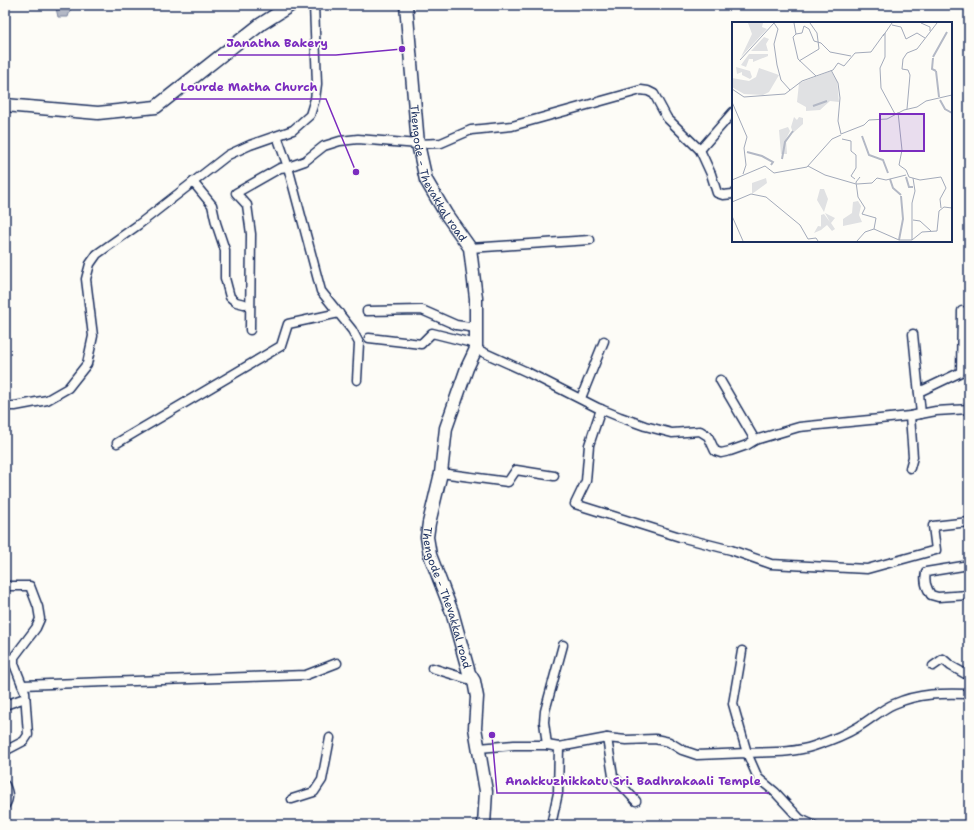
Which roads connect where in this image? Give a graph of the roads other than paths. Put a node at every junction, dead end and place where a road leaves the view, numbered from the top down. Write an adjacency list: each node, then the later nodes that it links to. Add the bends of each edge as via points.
1 (291, 5): 4 (main road, via 261,24 156,107 98,113)
2 (314, 5): 6 (street, via 317,84 315,99 310,115 293,130)
3 (406, 5): 7 (main road, Thengode - Thevakkal road)
4 (5, 105)
5 (732, 113): 8 (street)
6 (277, 136): 9 (street); 10 (street, via 228,155)
7 (418, 144): 8 (street, via 441,143 471,130 512,126 641,90 654,94 668,118); 9 (street, via 358,139 340,141 324,146 305,162); 13 (main road, Thengode - Thevakkal road, via 426,180)
8 (700, 150): 11 (street, via 716,193)
9 (288, 168): 17 (street, via 321,291); 19 (street, via 280,168 236,193 246,205 251,234)
10 (193, 182): 14 (street, via 212,205 225,250 230,297); 28 (street, via 97,254 90,264 86,279 93,336 87,364 81,373 68,388 47,400)
11 (732, 194)
12 (590, 240): 13 (street)
13 (470, 248): 18 (main road, Thengode - Thevakkal road, via 476,298)
14 (244, 304)
15 (367, 311): 18 (street, via 422,310 456,325)
16 (962, 311): 26 (street, via 961,372)
17 (338, 314): 24 (street, via 359,343); 34 (street, via 288,324 281,346)
18 (476, 328): 23 (main road, Thengode - Thevakkal road)
19 (250, 330)
20 (913, 334): 26 (street)
21 (369, 338): 23 (street, via 421,344 432,333)
22 (604, 341): 27 (street)
23 (476, 346): 27 (street); 36 (main road, Thengode - Thevakkal road, via 446,428)
24 (357, 380)
25 (720, 380): 33 (street)
26 (919, 392): 31 (street)
27 (581, 398): 29 (street)
28 (5, 406)
29 (601, 409): 33 (street, via 645,426 672,433 700,431 708,436 715,451 721,453); 38 (street, via 589,445 586,481 575,504 680,537 731,550 771,564 867,569 936,550 933,526)
30 (969, 409): 31 (street)
31 (922, 414): 32 (street)
32 (910, 416): 33 (street, via 799,427); 35 (street, via 913,457)
33 (755, 440)
34 (117, 443)
35 (910, 468)
36 (441, 473): 37 (street, via 508,482 516,470); 48 (main road, Thengode - Thevakkal road, via 429,523 430,555 452,612 469,673)
37 (554, 476)
38 (969, 522)
39 (969, 565): 41 (street, via 926,572 925,578 926,587 931,595)
40 (5, 586): 49 (street, via 30,586 38,607 40,619 36,628 14,657)
41 (969, 595)
42 (563, 644): 55 (street, via 545,711)
43 (742, 651): 59 (street, via 733,704)
44 (337, 663): 49 (street, via 306,675)
45 (933, 666): 47 (street, via 942,659)
46 (432, 668): 48 (street)
47 (969, 676)
48 (474, 681): 57 (main road, Thengode - Thevakkal road, via 477,697 475,728)
49 (22, 685): 51 (street)
50 (969, 694): 59 (street, via 917,696 893,704 838,737 813,746 801,750)
51 (25, 698): 52 (street); 58 (street, via 28,735 24,741)
52 (5, 705)
53 (330, 738): 61 (street, via 322,780 314,792)
54 (607, 738): 56 (street); 59 (street, via 656,739 697,754); 62 (street, via 613,776)
55 (547, 745): 56 (street); 57 (street)
56 (559, 747): 65 (street, via 558,793)
57 (479, 748): 64 (main road, Thengode - Thevakkal road, via 486,791)
58 (5, 751)
59 (747, 753): 66 (street, via 758,778 800,819)
60 (5, 785): 63 (street, via 8,801)
61 (292, 799)
62 (636, 801)
63 (5, 805)
64 (484, 825)
65 (551, 825)
66 (813, 825)

